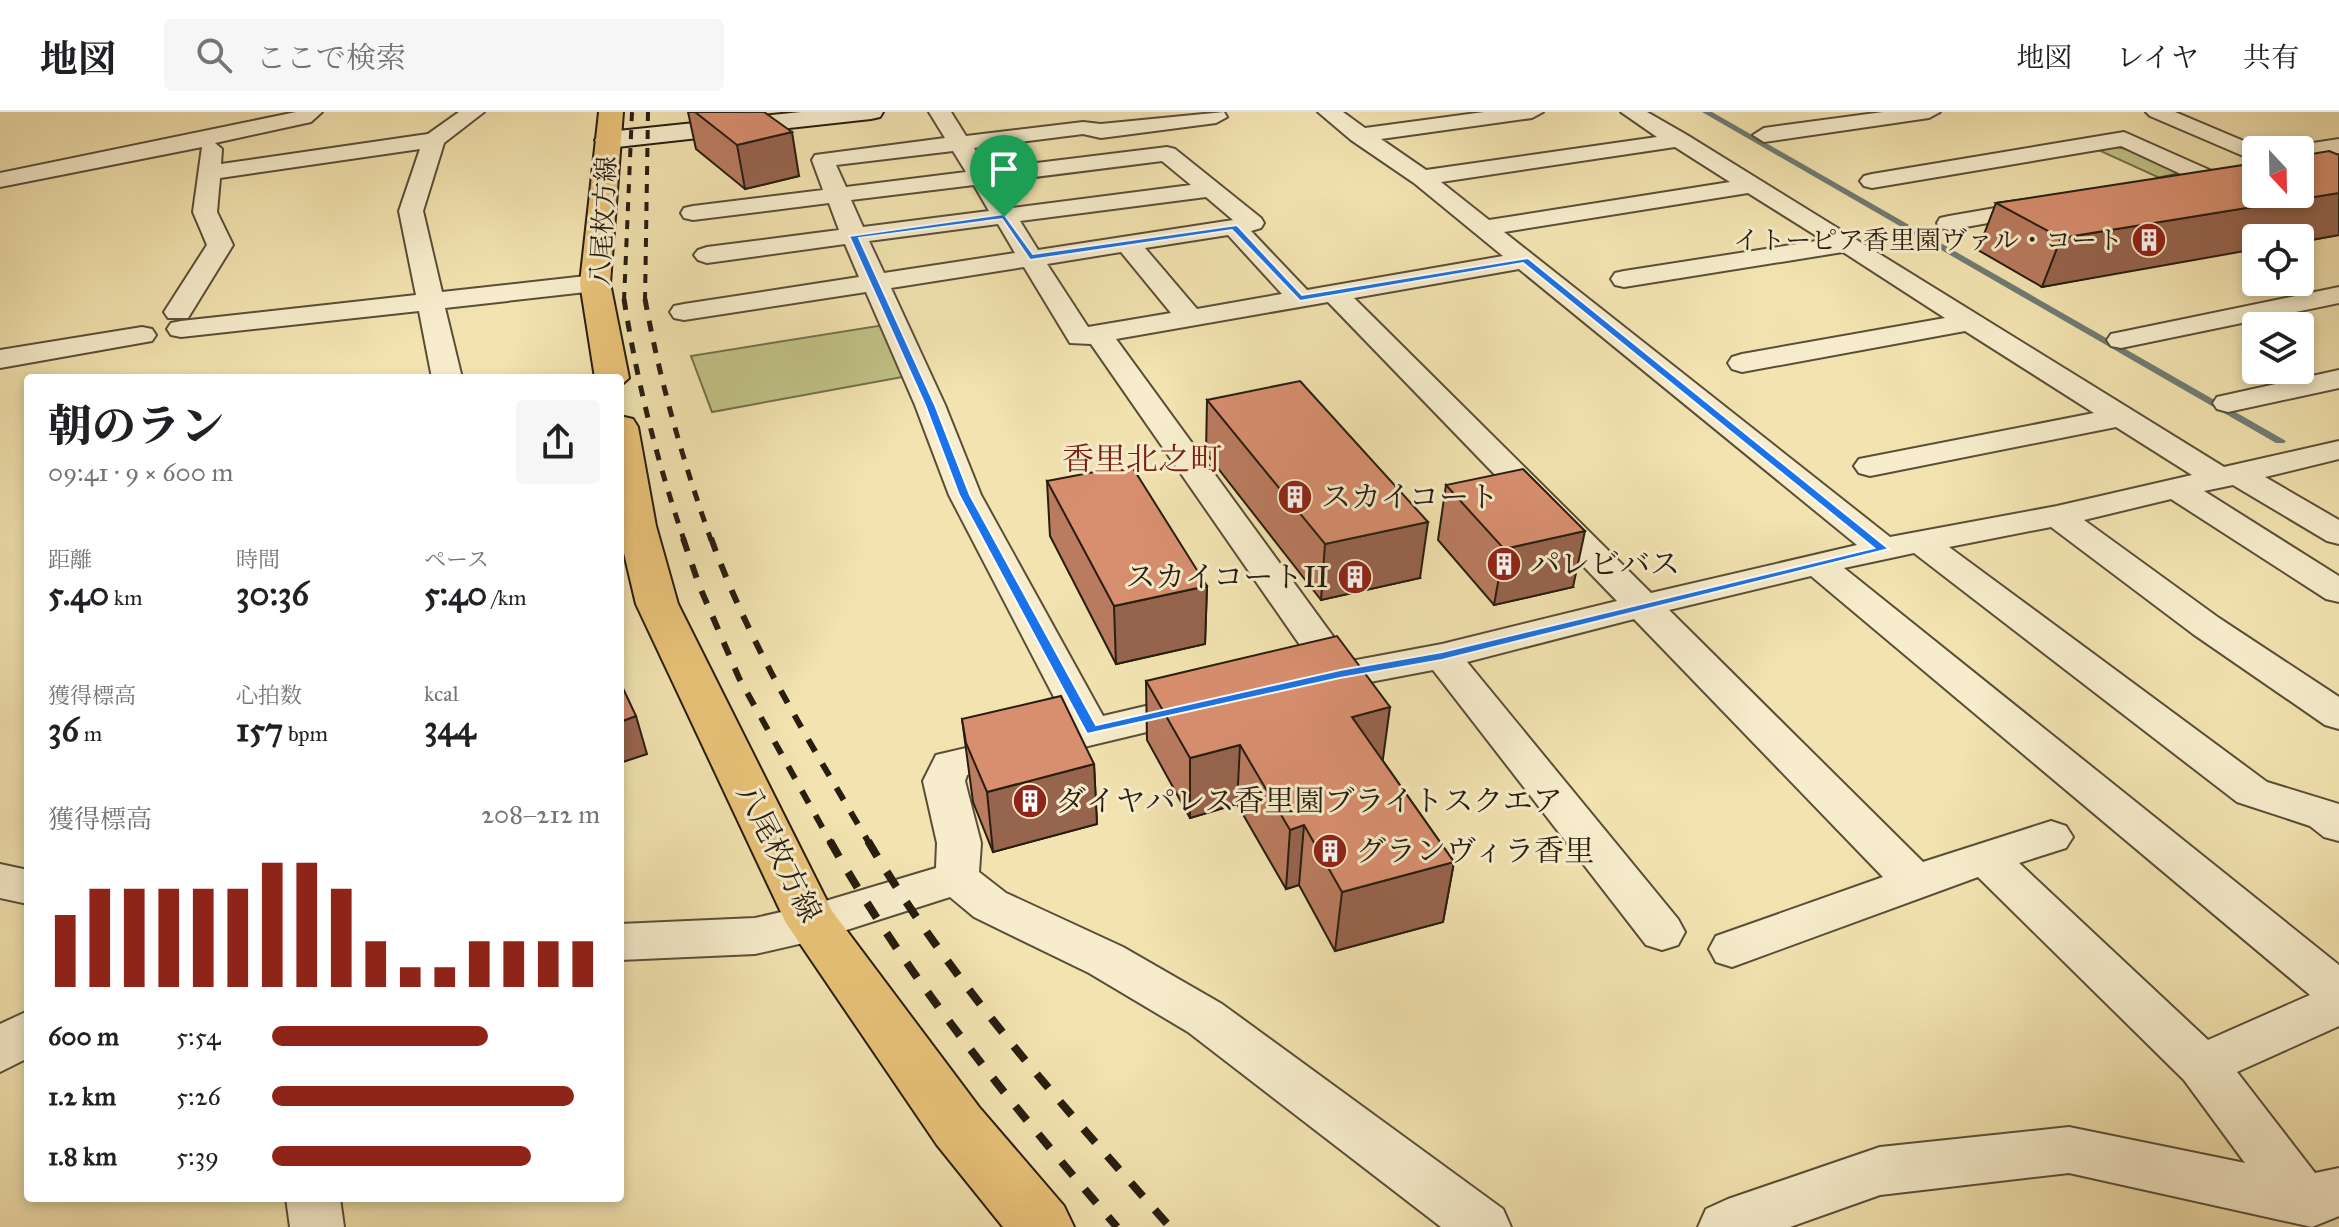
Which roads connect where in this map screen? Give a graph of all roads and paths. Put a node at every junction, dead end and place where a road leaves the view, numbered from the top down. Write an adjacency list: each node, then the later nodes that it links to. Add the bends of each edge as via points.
1 (311, 112): 16 (street)
2 (473, 112): 17 (street)
3 (862, 112): 4 (main road); 13 (main road)
4 (871, 112)
5 (940, 112): 19 (street)
6 (1329, 112): 14 (street)
7 (1532, 112): 14 (street)
8 (1632, 112): 18 (street)
9 (1929, 112): 15 (street)
10 (2207, 112): 11 (street)
11 (2164, 115): 21 (street)
12 (1216, 117): 19 (street)
13 (610, 126): 48 (main road, 八尾枚方線)
14 (1359, 135): 28 (street)
15 (1764, 135)
16 (212, 138): 26 (street); 29 (street)
17 (434, 140): 26 (street); 51 (street, via 411,211)
18 (1679, 140): 28 (street); 31 (street)
19 (960, 142): 27 (street); 34 (street, via 823,160)
20 (2339, 146): 23 (street)
21 (2242, 147)
22 (2242, 150): 24 (street)
23 (2314, 150)
24 (2169, 158): 25 (street, via 2124,139); 32 (street, via 2206,177)
25 (1972, 165): 30 (street); 37 (street, via 2059,204)
26 (209, 173): 51 (street, via 205,212 220,245 179,320)
27 (980, 178): 33 (street, via 1167,154); 34 (street); 36 (street)
28 (1422, 178): 39 (street)
29 (0, 180)
30 (1872, 181)
31 (1754, 185): 39 (street); 42 (street)
32 (2144, 188)
33 (1213, 189): 36 (street); 38 (street, via 1252,223)
34 (838, 196): 35 (street); 40 (street)
35 (693, 213)
36 (1004, 217): 40 (street); 44 (street)
37 (1949, 223)
38 (1234, 227): 41 (street); 50 (street)
39 (1483, 228): 45 (street)
40 (854, 236): 43 (street); 47 (street)
41 (1126, 242): 44 (street); 53 (street)
42 (1848, 244): 46 (street); 54 (street)
43 (707, 255)
44 (1030, 257): 47 (street); 55 (street, via 1080,337)
45 (1525, 260): 50 (street); 74 (street)
46 (1624, 279)
47 (876, 282): 52 (street); 83 (street, via 965,495)
48 (595, 283): 51 (street); 61 (main road, 八尾枚方線)
49 (2339, 295): 57 (street)
50 (1317, 296): 53 (street); 77 (street)
51 (431, 303): 60 (street)
52 (684, 312)
53 (1191, 319): 55 (street)
54 (1967, 322): 59 (street); 64 (street)
55 (1098, 334): 79 (street)
56 (142, 335): 58 (street)
57 (2121, 340)
58 (0, 359)
59 (1742, 363)
60 (446, 374)
61 (611, 374)
62 (2339, 379): 63 (street)
63 (2228, 403)
64 (2121, 417): 66 (street); 67 (street)
65 (2339, 450): 67 (street)
66 (1870, 466)
67 (2230, 477): 69 (street); 72 (street)
68 (624, 478): 71 (main road, 八尾枚方線)
69 (2177, 489): 70 (street); 76 (street)
70 (2057, 516): 73 (street); 82 (street)
71 (628, 528): 91 (main road, 八尾枚方線, via 657,604)
72 (2339, 534)
73 (1921, 542): 74 (street); 84 (street, via 2252,792 2325,815)
74 (1883, 549): 75 (street)
75 (1820, 566): 77 (street); 95 (street)
76 (2339, 591)
77 (1642, 605): 78 (street); 89 (street)
78 (1442, 656): 79 (street); 92 (street)
79 (1340, 674): 80 (street)
80 (1278, 688)
81 (1231, 699): 83 (street)
82 (2339, 716)
83 (1092, 731): 87 (street, via 950,765 944,781 959,843)
84 (2339, 826)
85 (2051, 837): 86 (street)
86 (1985, 857): 89 (street); 99 (street)
87 (957, 878): 91 (street); 104 (street, via 990,905 1106,960 1205,1018)
88 (0, 881): 90 (street)
89 (1915, 882): 94 (street)
90 (24, 886)
91 (812, 923): 93 (street, via 755,936); 103 (main road, 八尾枚方線, via 958,1126)
92 (1662, 932)
93 (624, 942)
94 (1732, 949)
95 (2339, 992)
96 (2339, 1004): 99 (street)
97 (24, 1034): 98 (street)
98 (0, 1051)
99 (2202, 1065): 101 (street)
100 (314, 1202): 102 (street)
101 (2319, 1207): 105 (street, via 2069,1150 1880,1171)
102 (317, 1227)
103 (1042, 1227)
104 (1484, 1227)
105 (1725, 1227)

